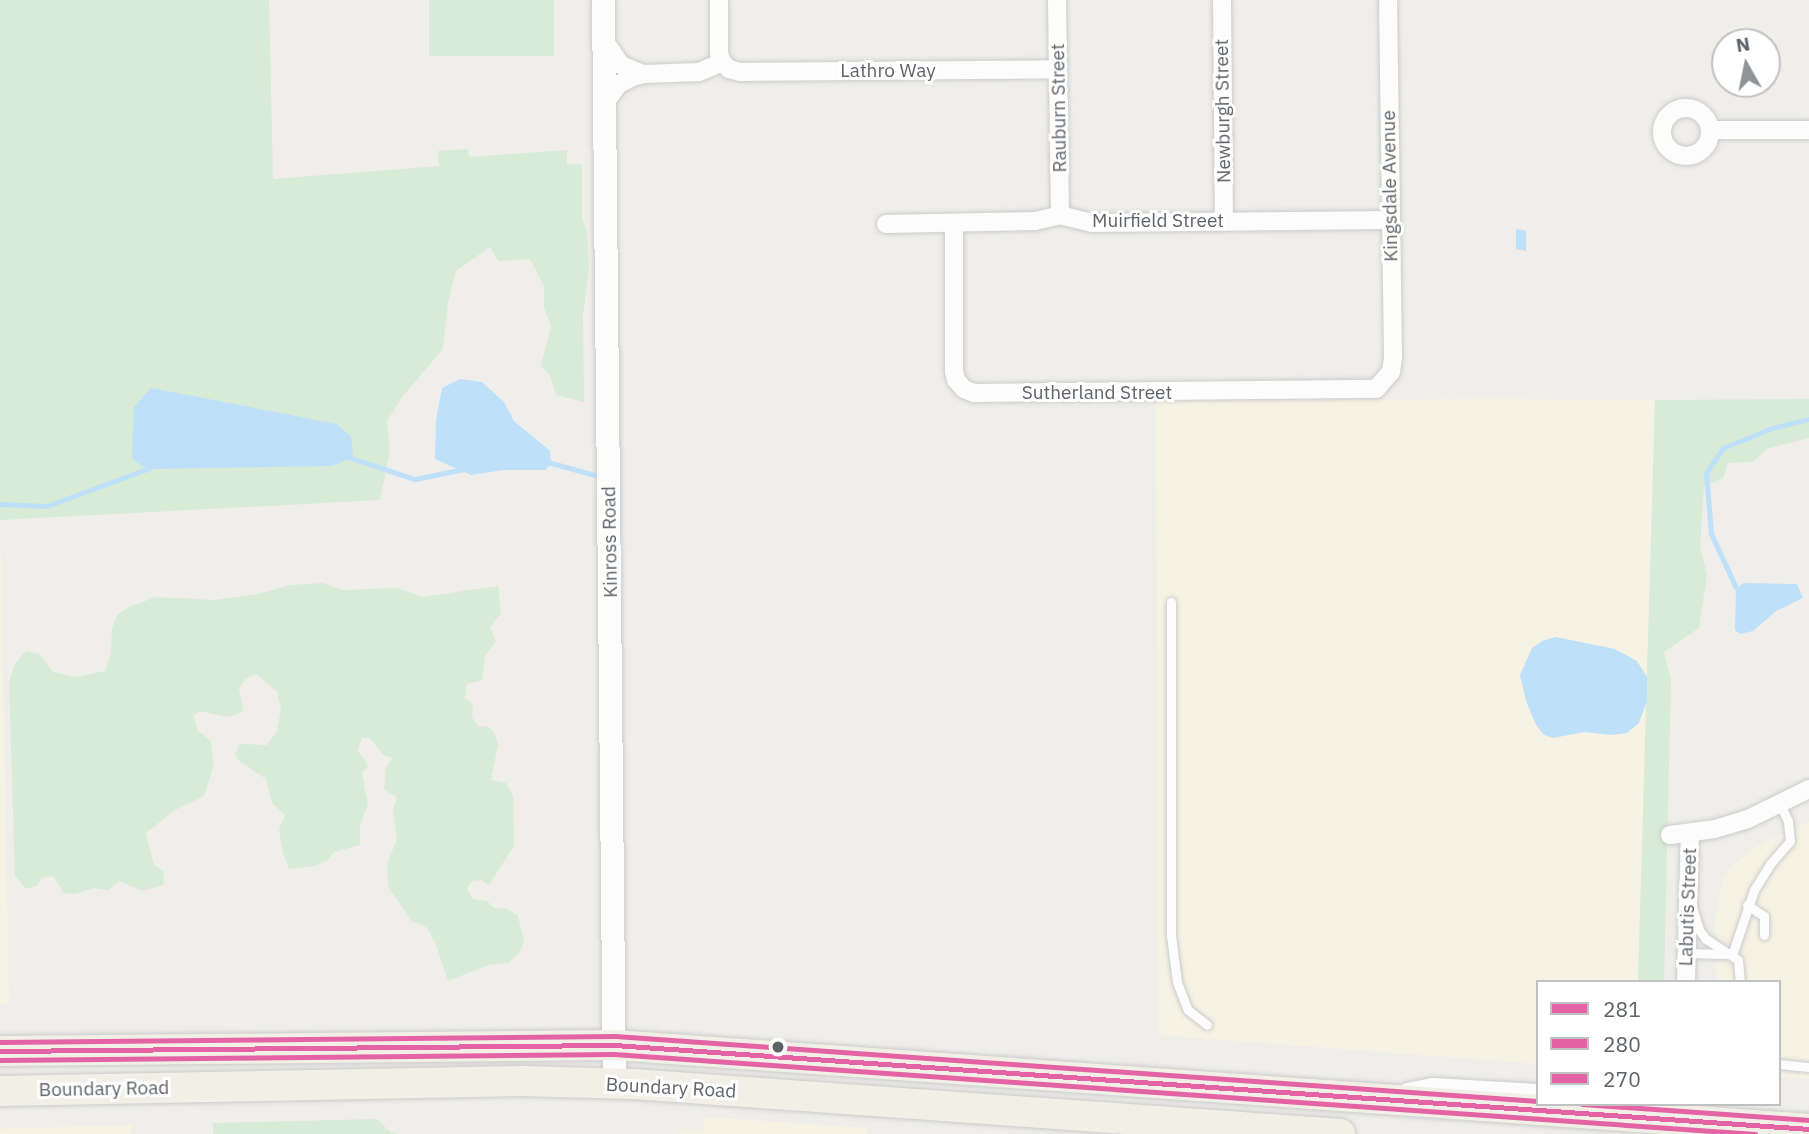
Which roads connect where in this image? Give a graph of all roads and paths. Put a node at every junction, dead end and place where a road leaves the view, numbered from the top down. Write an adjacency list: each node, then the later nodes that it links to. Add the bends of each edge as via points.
1 (603, 0): 6 (street, Kinross Road)
2 (719, 0): 7 (street)
3 (1058, 0): 8 (street, Rauburn Street)
4 (1222, 0): 15 (street, Newburgh Street)
5 (1388, 0): 14 (street, Kingsdale Avenue)
6 (604, 40): 9 (street, via 621,65); 10 (street, Kinross Road)
7 (722, 62): 8 (street, Lathro Way, via 740,72); 9 (street, via 699,72)
8 (1058, 69): 13 (street, Rauburn Street)
9 (643, 74): 10 (street, via 619,84)
10 (606, 101): 32 (street, Kinross Road)
11 (1710, 130): 12 (street)
12 (1809, 130)
13 (1060, 215): 15 (street, Muirfield Street, via 1092,223); 16 (street, Muirfield Street, via 1035,221)
14 (1390, 220): 15 (street, Muirfield Street); 18 (street, Kingsdale Avenue)
15 (1224, 222)
16 (954, 223): 17 (street, Muirfield Street); 18 (street, Sutherland Street, via 954,371 964,389 974,393 1366,391 1376,389)
17 (886, 224)
18 (1391, 372)
19 (1171, 602): 31 (lane, via 1171,935 1177,982 1188,1010)
20 (1809, 789): 21 (street)
21 (1780, 804): 22 (street, via 1748,819); 25 (lane, via 1792,834 1790,841 1770,864)
22 (1690, 833): 23 (street); 24 (street, Labutis Street)
23 (1670, 835)
24 (1689, 902): 27 (street, Labutis Street); 28 (lane, via 1699,930)
25 (1747, 905): 26 (lane, via 1764,916); 28 (lane)
26 (1765, 935)
27 (1686, 953): 28 (lane); 29 (street, Labutis Street)
28 (1732, 955): 30 (lane, via 1740,967)
29 (1686, 980)
30 (1740, 980)
31 (1207, 1025)
32 (614, 1045): 33 (highway, Boundary Road); 36 (street, Kinross Road); 39 (highway, Boundary Road)
33 (0, 1051)
34 (1781, 1064): 35 (lane)
35 (1809, 1067)
36 (614, 1084): 37 (highway, Boundary Road, via 522,1081); 44 (highway, Boundary Road)
37 (0, 1091)
38 (1536, 1093): 39 (street, via 1433,1087)
39 (1376, 1098): 41 (highway, Boundary Road)
40 (1809, 1116): 42 (highway)
41 (1592, 1124): 42 (highway, Boundary Road)
42 (1768, 1125): 43 (highway, Boundary Road)
43 (1809, 1129)
44 (1340, 1134)

